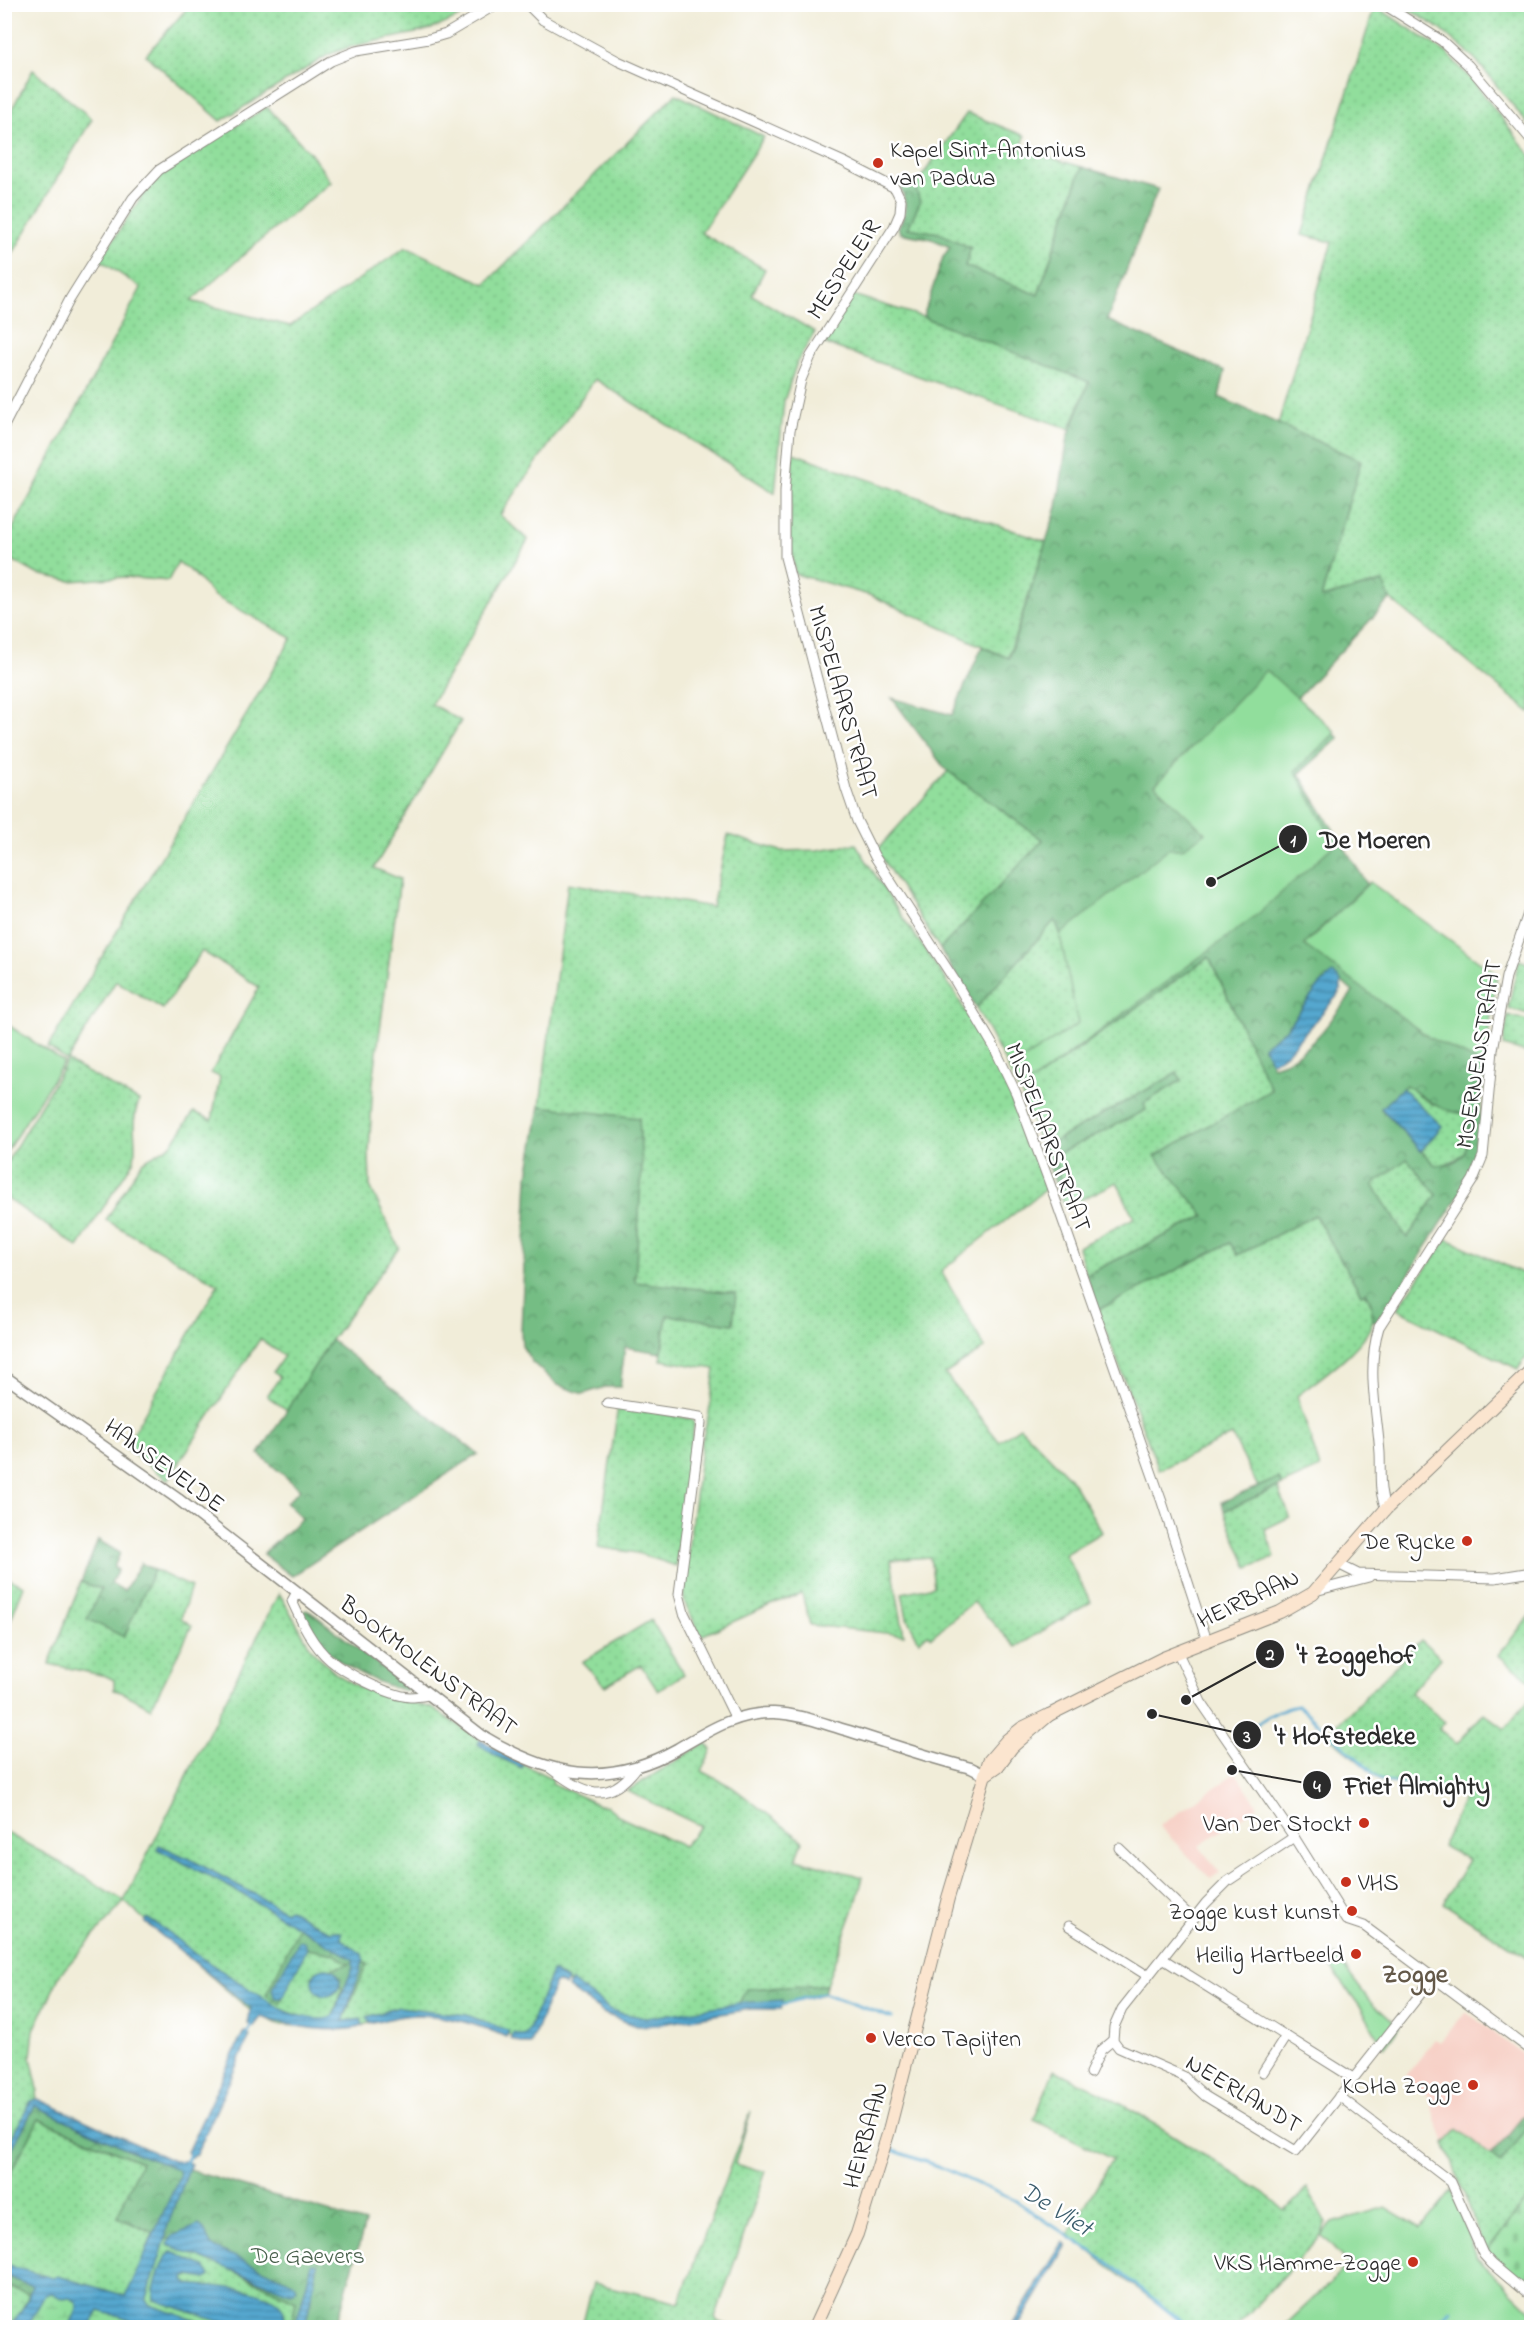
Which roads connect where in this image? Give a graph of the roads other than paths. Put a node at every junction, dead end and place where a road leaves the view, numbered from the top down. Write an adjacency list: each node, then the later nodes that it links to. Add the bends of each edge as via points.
1 (496, 4): 5 (street, via 446,34 356,51 331,61 159,170 134,198 70,299)
2 (527, 4): 6 (street, MESPELEIR, via 543,20 618,61 844,162 895,188 901,200 894,227 823,335 801,380 790,430 785,491 785,557)
3 (1383, 4): 4 (street, via 1460,57)
4 (1532, 141)
5 (4, 426)
6 (795, 598): 17 (street, MISPELAARSTRAAT, via 857,821 875,858 988,1037 1016,1093 1162,1502)
7 (1532, 902): 11 (street, MOERNENSTRAAT, via 1506,977 1493,1050 1483,1156 1473,1180 1379,1327 1373,1347 1380,1484)
8 (1532, 1370): 11 (main road, HEIRBAAN)
9 (4, 1376): 16 (street, HANSEVELDE, via 178,1499)
10 (607, 1403): 20 (street, via 700,1417 679,1594 684,1613)
11 (1386, 1509): 12 (main road, HEIRBAAN)
12 (1341, 1561): 14 (street, via 1351,1572); 15 (main road, HEIRBAAN)
13 (1532, 1572): 14 (street, via 1495,1578)
14 (1380, 1574): 15 (street)
15 (1314, 1591): 17 (main road, HEIRBAAN, via 1280,1612)
16 (297, 1592): 19 (street, BOOKMOLENSTRAAT); 19 (street, via 292,1601 298,1614 329,1660 367,1683 408,1697)
17 (1207, 1641): 18 (main road, HEIRBAAN)
18 (1178, 1653): 23 (main road, HEIRBAAN, via 1049,1715); 24 (street, via 1201,1702)
19 (428, 1695): 22 (street, BOOKMOLENSTRAAT, via 507,1751)
20 (736, 1719): 21 (street, BOOKMOLENSTRAAT); 23 (street, BOOKMOLENSTRAAT, via 757,1714 795,1715)
21 (637, 1767): 22 (street, BOOKMOLENSTRAAT, via 605,1773); 22 (street, via 613,1790 595,1793 579,1788)
22 (550, 1768)
23 (985, 1775): 39 (main road, HEIRBAAN, via 948,1898 888,2134 857,2234)
24 (1294, 1837): 26 (street, via 1228,1881); 30 (street, via 1346,1920 1364,1926)
25 (1119, 1848): 26 (street)
26 (1193, 1919): 28 (street)
27 (1069, 1926): 29 (street)
28 (1163, 1959): 29 (street); 31 (street)
29 (1148, 1976): 32 (street, via 1122,2009)
30 (1433, 1978): 33 (street); 36 (street, NEERLANDT)
31 (1286, 2036): 34 (street, NEERLANDT); 36 (street)
32 (1113, 2040): 35 (street, via 1101,2050); 37 (street, NEERLANDT, via 1119,2048 1183,2076 1205,2096 1296,2151)
33 (1532, 2051)
34 (1263, 2072)
35 (1090, 2073)
36 (1353, 2079): 37 (street, NEERLANDT)
37 (1339, 2096): 38 (street, via 1451,2182 1483,2254)
38 (1531, 2296)
39 (814, 2328)

